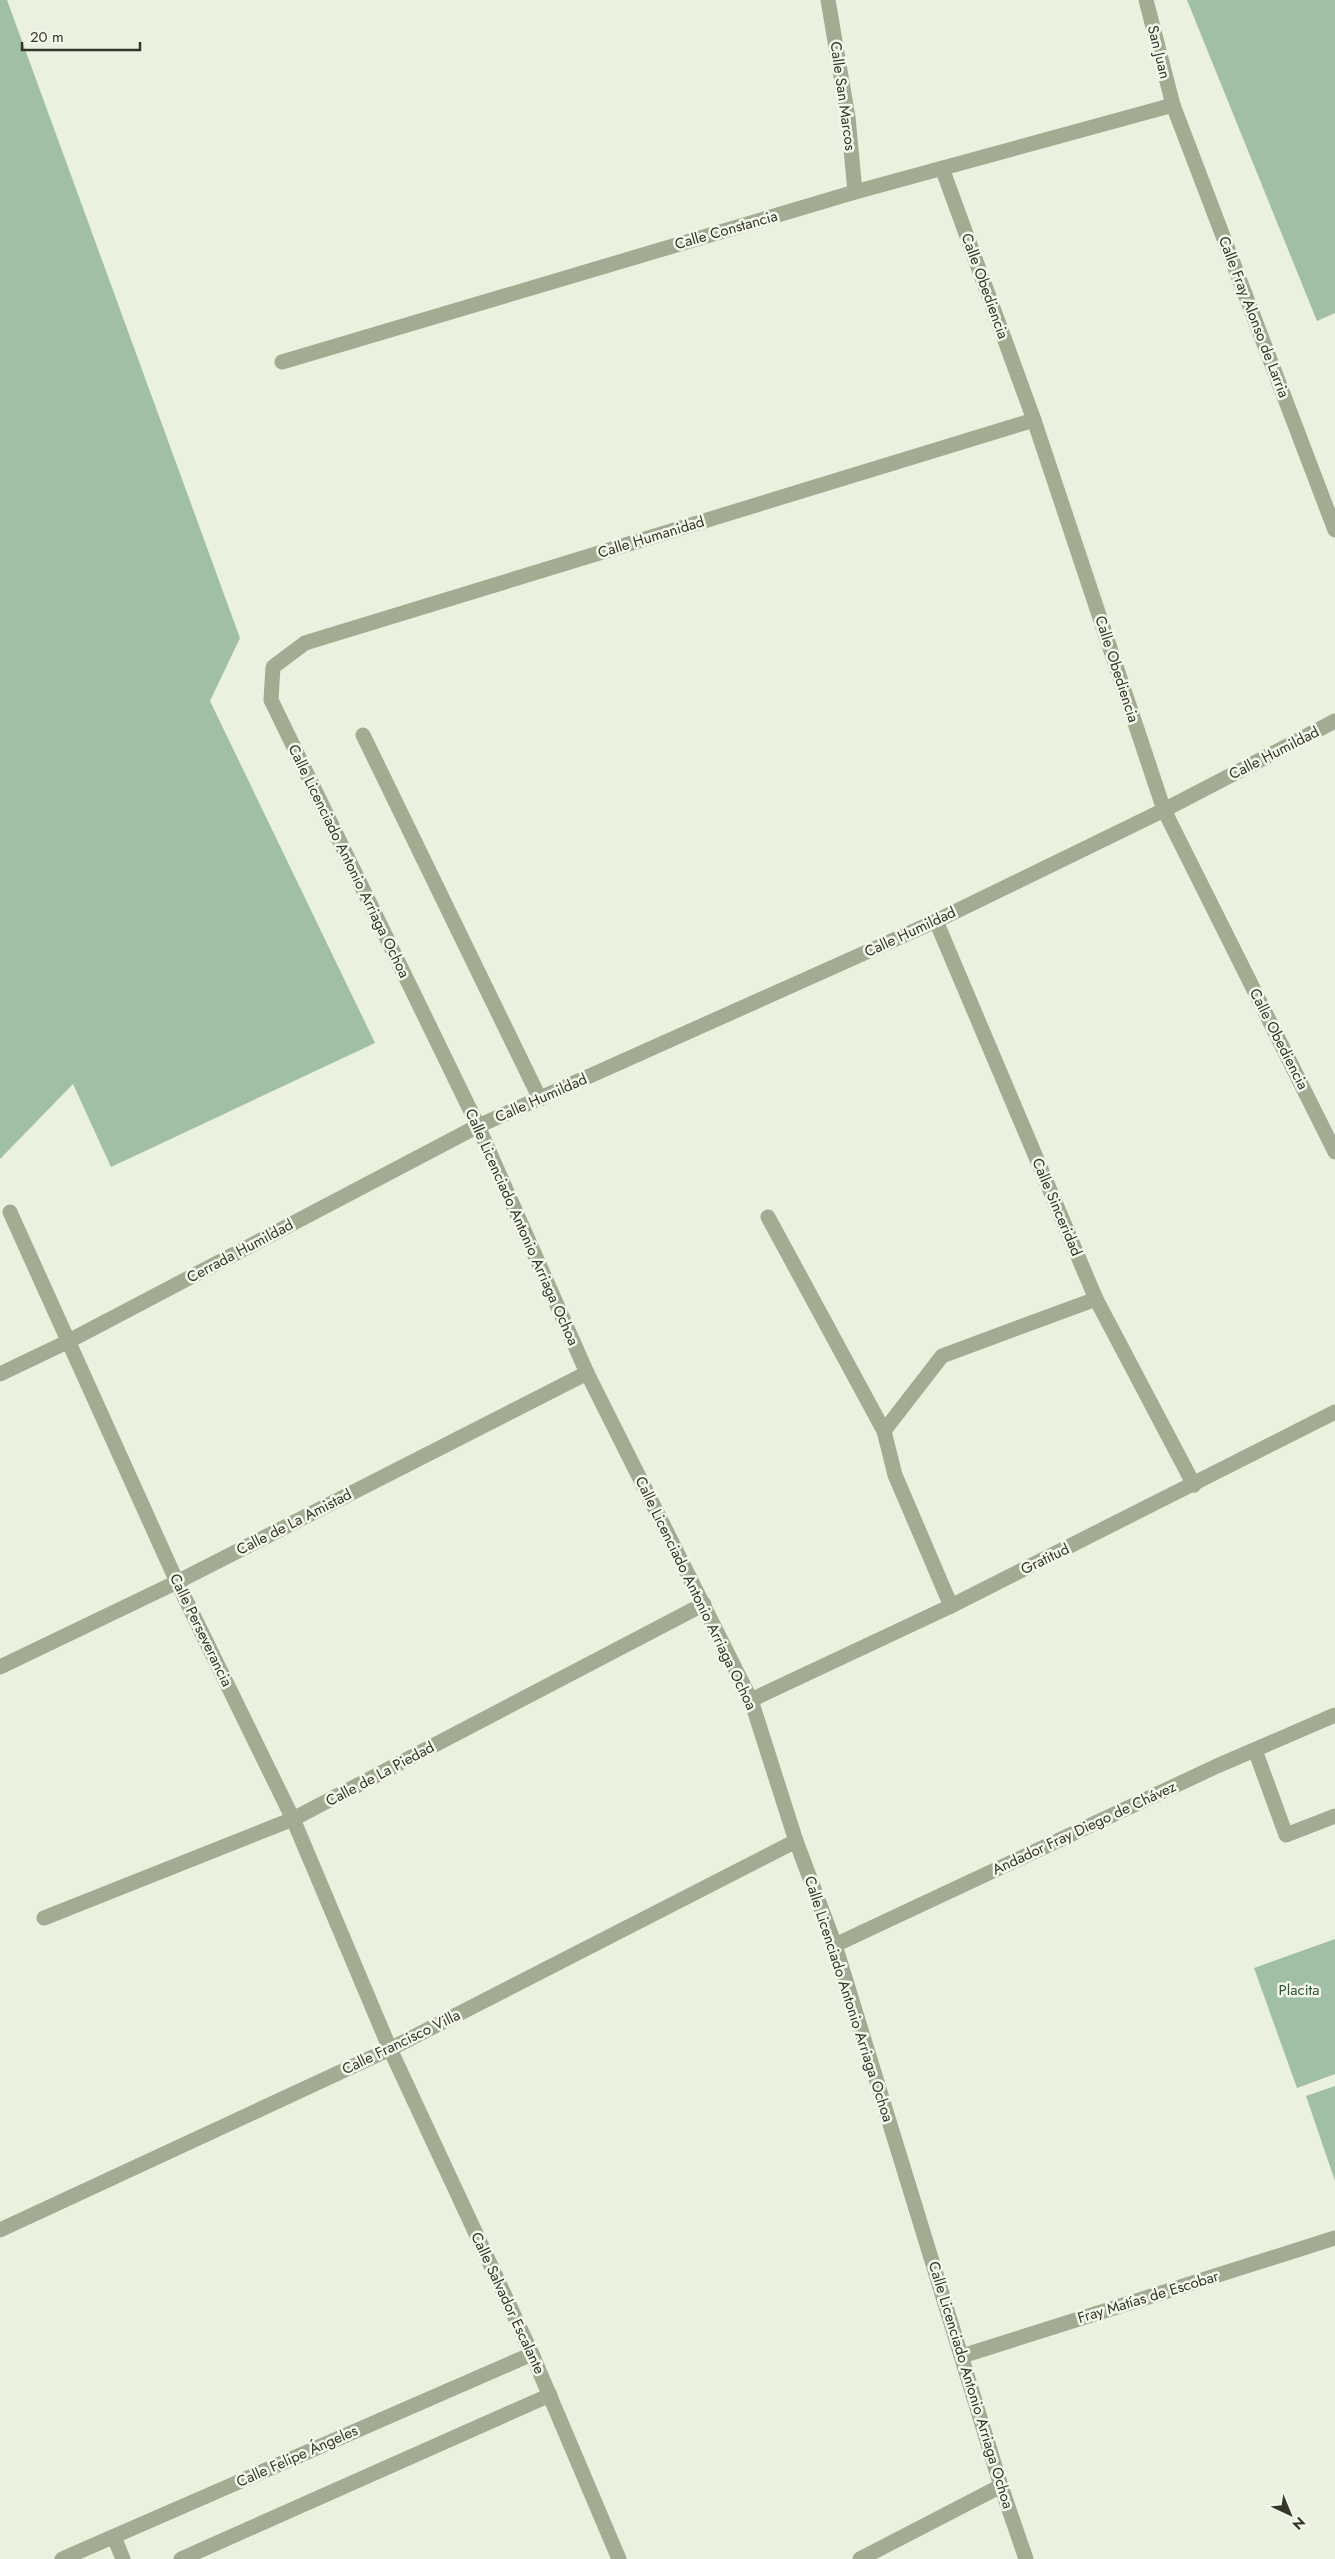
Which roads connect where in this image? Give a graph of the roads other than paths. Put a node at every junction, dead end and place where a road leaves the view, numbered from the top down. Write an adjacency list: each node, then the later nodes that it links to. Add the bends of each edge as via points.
1 (828, 0): 5 (street, Calle San Marcos, via 848,117)
2 (1146, 0): 3 (street, San Juan)
3 (1173, 105): 4 (street, Calle Constancia); 8 (street, Calle Fray Alonso de Larria)
4 (942, 168): 5 (street, Calle Constancia); 7 (street, Calle Obediencia)
5 (856, 192): 6 (street, Calle Constancia)
6 (282, 362)
7 (1034, 420): 9 (street, Calle Humanidad, via 306,642); 12 (street, Calle Obediencia)
8 (1335, 530)
9 (273, 667): 15 (street, Calle Licenciado Antonio Arriaga Ochoa, via 270,700)
10 (1335, 721): 12 (street, Calle Humildad)
11 (363, 735): 14 (street)
12 (1164, 810): 13 (street, Calle Humildad); 16 (street, Calle Obediencia)
13 (936, 921): 14 (street, Calle Humildad); 19 (street, Calle Sinceridad)
14 (540, 1099): 15 (street, Calle Humildad)
15 (478, 1126): 20 (street, Cerrada Humildad); 21 (street, Calle Licenciado Antonio Arriaga Ochoa)
16 (1335, 1152)
17 (10, 1212): 20 (street, Calle Perseverancia)
18 (768, 1217): 24 (street)
19 (1096, 1299): 24 (street, via 942,1356); 25 (street, Calle Sinceridad)
20 (67, 1342): 22 (street, Cerrada Humildad); 26 (street, Calle Perseverancia)
21 (587, 1373): 26 (street, Calle de La Amistad); 27 (street, Calle Licenciado Antonio Arriaga Ochoa)
22 (0, 1374)
23 (1335, 1412): 25 (street, Gratitud)
24 (884, 1431): 28 (street, via 894,1475)
25 (1194, 1485): 28 (street, Gratitud)
26 (177, 1582): 29 (street, Calle de La Amistad); 34 (street, Calle Perseverancia)
27 (704, 1604): 30 (street, Calle Licenciado Antonio Arriaga Ochoa); 34 (street, Calle de La Piedad)
28 (951, 1606): 30 (street, Gratitud)
29 (0, 1667)
30 (751, 1700): 35 (street, Calle Licenciado Antonio Arriaga Ochoa)
31 (1335, 1715): 32 (street, Andador Fray Diego de Chávez)
32 (1255, 1750): 33 (street, via 1286,1835); 37 (street, Andador Fray Diego de Chávez)
33 (1335, 1816)
34 (293, 1819): 36 (street, Calle de La Piedad); 38 (street, Calle Perseverancia)
35 (796, 1841): 37 (street, Calle Licenciado Antonio Arriaga Ochoa); 38 (street, Calle Francisco Villa)
36 (44, 1918)
37 (835, 1945): 42 (street, Calle Licenciado Antonio Arriaga Ochoa)
38 (390, 2049): 39 (street, Calle Francisco Villa); 41 (street, Calle Salvador Escalante)
39 (0, 2230)
40 (1335, 2238): 42 (street, Fray Matías de Escobar)
41 (532, 2354): 43 (street, Calle Salvador Escalante); 45 (street, Calle Felipe Ángeles)
42 (962, 2356): 44 (street, Calle Licenciado Antonio Arriaga Ochoa)
43 (550, 2395): 48 (street); 49 (street, Calle Salvador Escalante)
44 (1001, 2486): 50 (street); 51 (street, Calle Licenciado Antonio Arriaga Ochoa)
45 (114, 2536): 46 (street, Calle Felipe Ángeles); 47 (street)
46 (62, 2559)
47 (123, 2559)
48 (181, 2559)
49 (619, 2559)
50 (860, 2559)
51 (1026, 2559)

